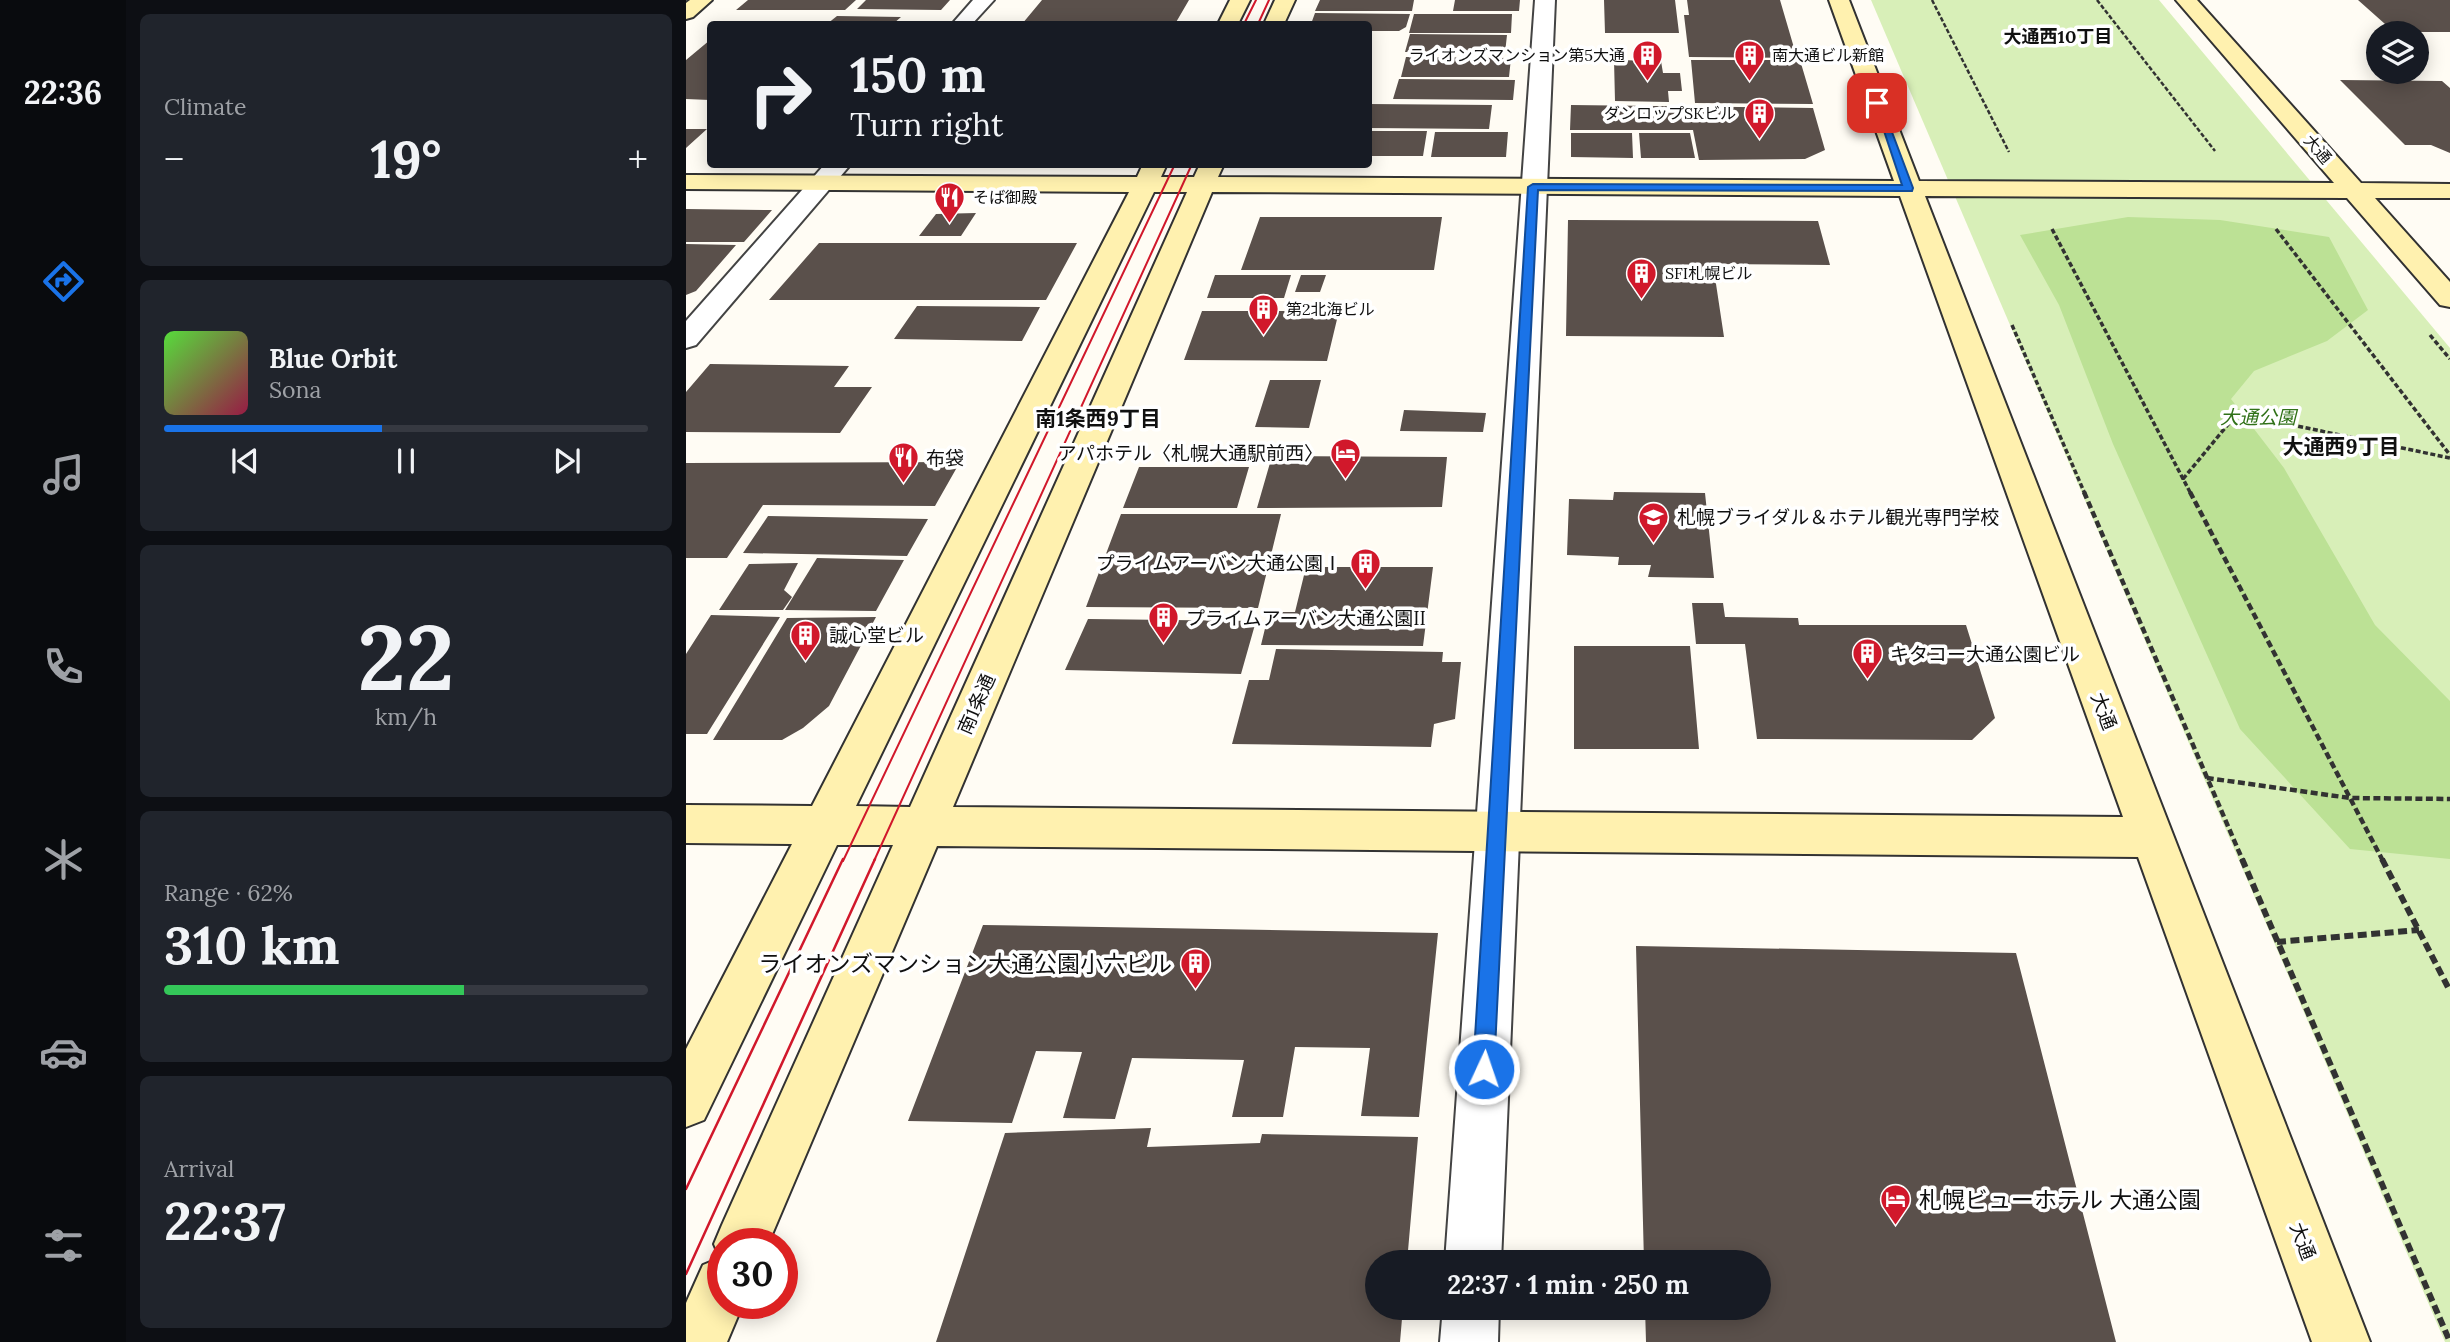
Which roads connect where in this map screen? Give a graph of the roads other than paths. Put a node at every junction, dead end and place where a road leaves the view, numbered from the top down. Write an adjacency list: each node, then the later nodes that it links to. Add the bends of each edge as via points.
1 (702, 0): 8 (street)
2 (984, 0): 9 (street)
3 (1240, 0): 10 (street)
4 (1285, 0): 11 (street)
5 (1545, 0): 16 (street)
6 (1839, 0): 17 (street, 大通)
7 (2186, 0): 18 (street, 大通)
8 (686, 13)
9 (965, 21)
10 (1229, 21)
11 (1275, 21)
12 (831, 174): 13 (street); 15 (street); 21 (street)
13 (1150, 175): 14 (street); 23 (street)
14 (1208, 175): 16 (street); 24 (street, 南1条通)
15 (686, 182)
16 (1533, 187): 17 (street); 25 (street)
17 (1908, 188): 18 (street); 26 (street, 大通)
18 (2354, 191): 19 (street); 20 (street, 大通)
19 (2450, 191)
20 (2450, 299)
21 (686, 339)
22 (686, 824): 23 (street)
23 (822, 826): 24 (street); 27 (street)
24 (923, 827): 25 (street); 28 (street, 南1条通)
25 (1498, 831): 26 (street); 29 (street)
26 (2151, 837): 34 (street, 大通)
27 (686, 1102)
28 (748, 1228)
29 (1475, 1250)
30 (708, 1319): 32 (street)
31 (1470, 1320): 33 (street)
32 (698, 1342)
33 (1469, 1342)
34 (2341, 1342)

